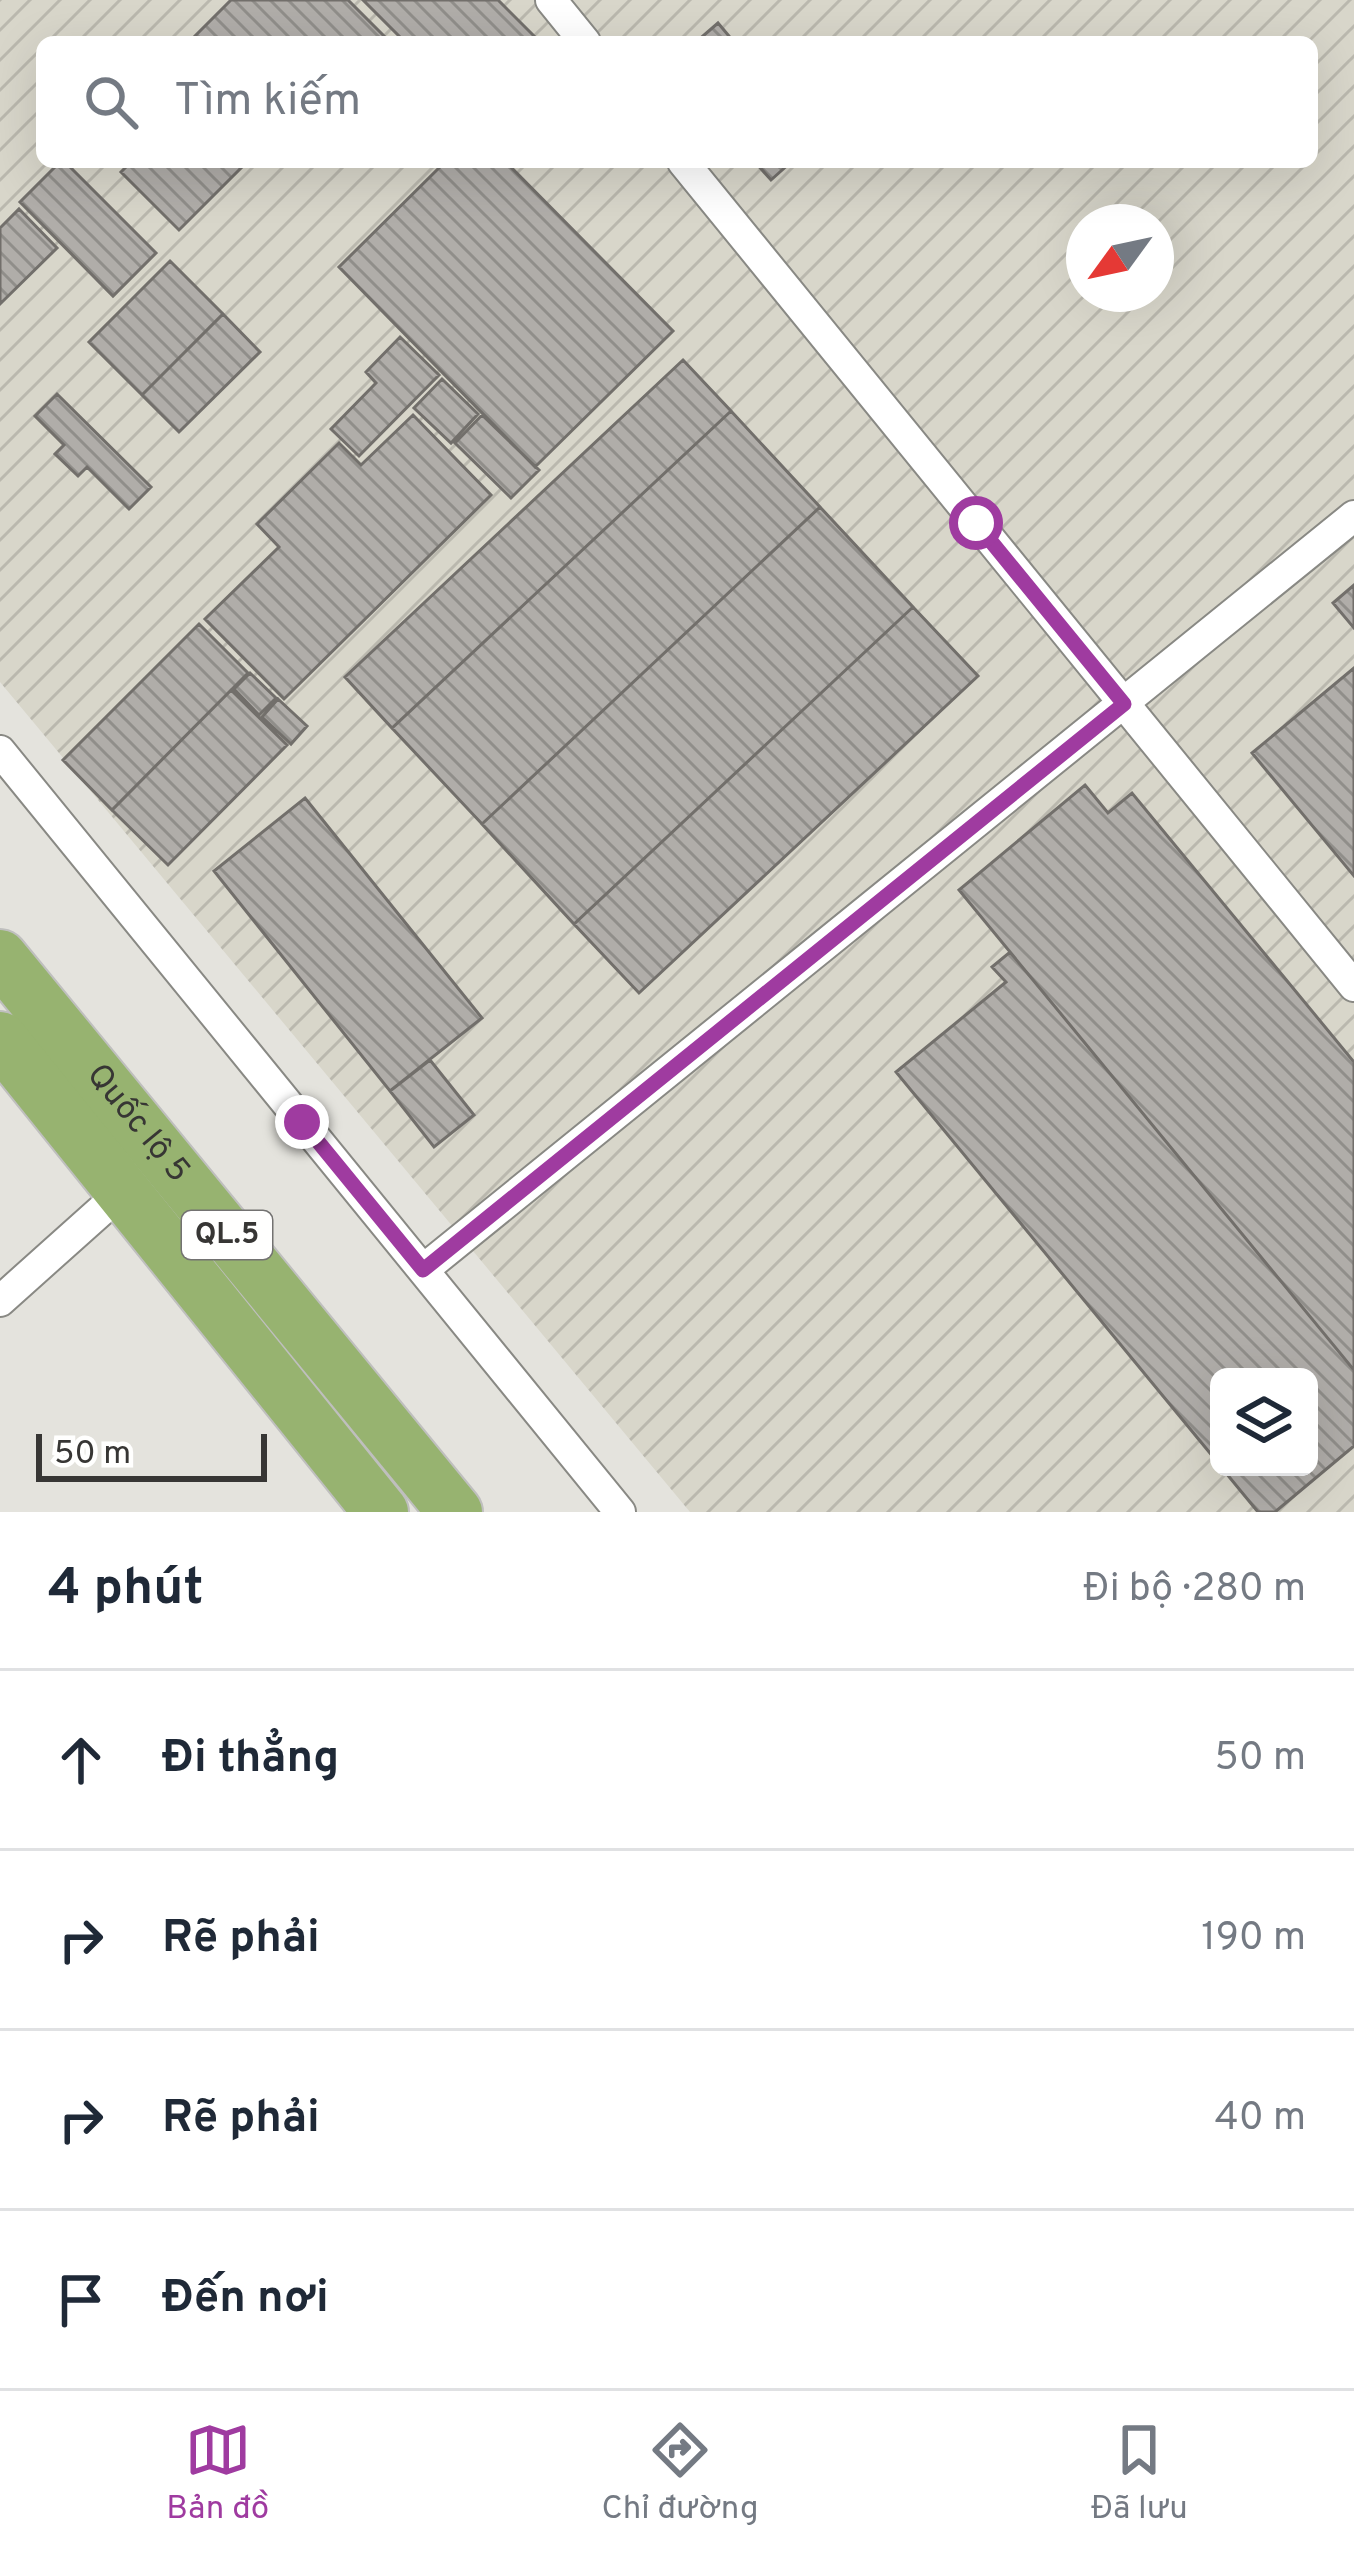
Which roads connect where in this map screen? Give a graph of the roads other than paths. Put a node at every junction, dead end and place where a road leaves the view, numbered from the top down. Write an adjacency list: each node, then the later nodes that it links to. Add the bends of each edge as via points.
1 (551, 0): 2 (street)
2 (580, 36)
3 (688, 168): 5 (street)
4 (1354, 516): 5 (street)
5 (1124, 704): 8 (street); 11 (street)
6 (0, 751): 11 (street)
7 (0, 957): 14 (highway, Quốc lộ 5 / QL.5)
8 (1354, 986)
9 (0, 1039): 10 (highway, Quốc lộ 5 / QL.5)
10 (123, 1191): 12 (street); 13 (highway, Quốc lộ 5 / QL.5)
11 (423, 1270): 15 (street)
12 (0, 1301)
13 (382, 1512)
14 (455, 1512)
15 (620, 1512)

